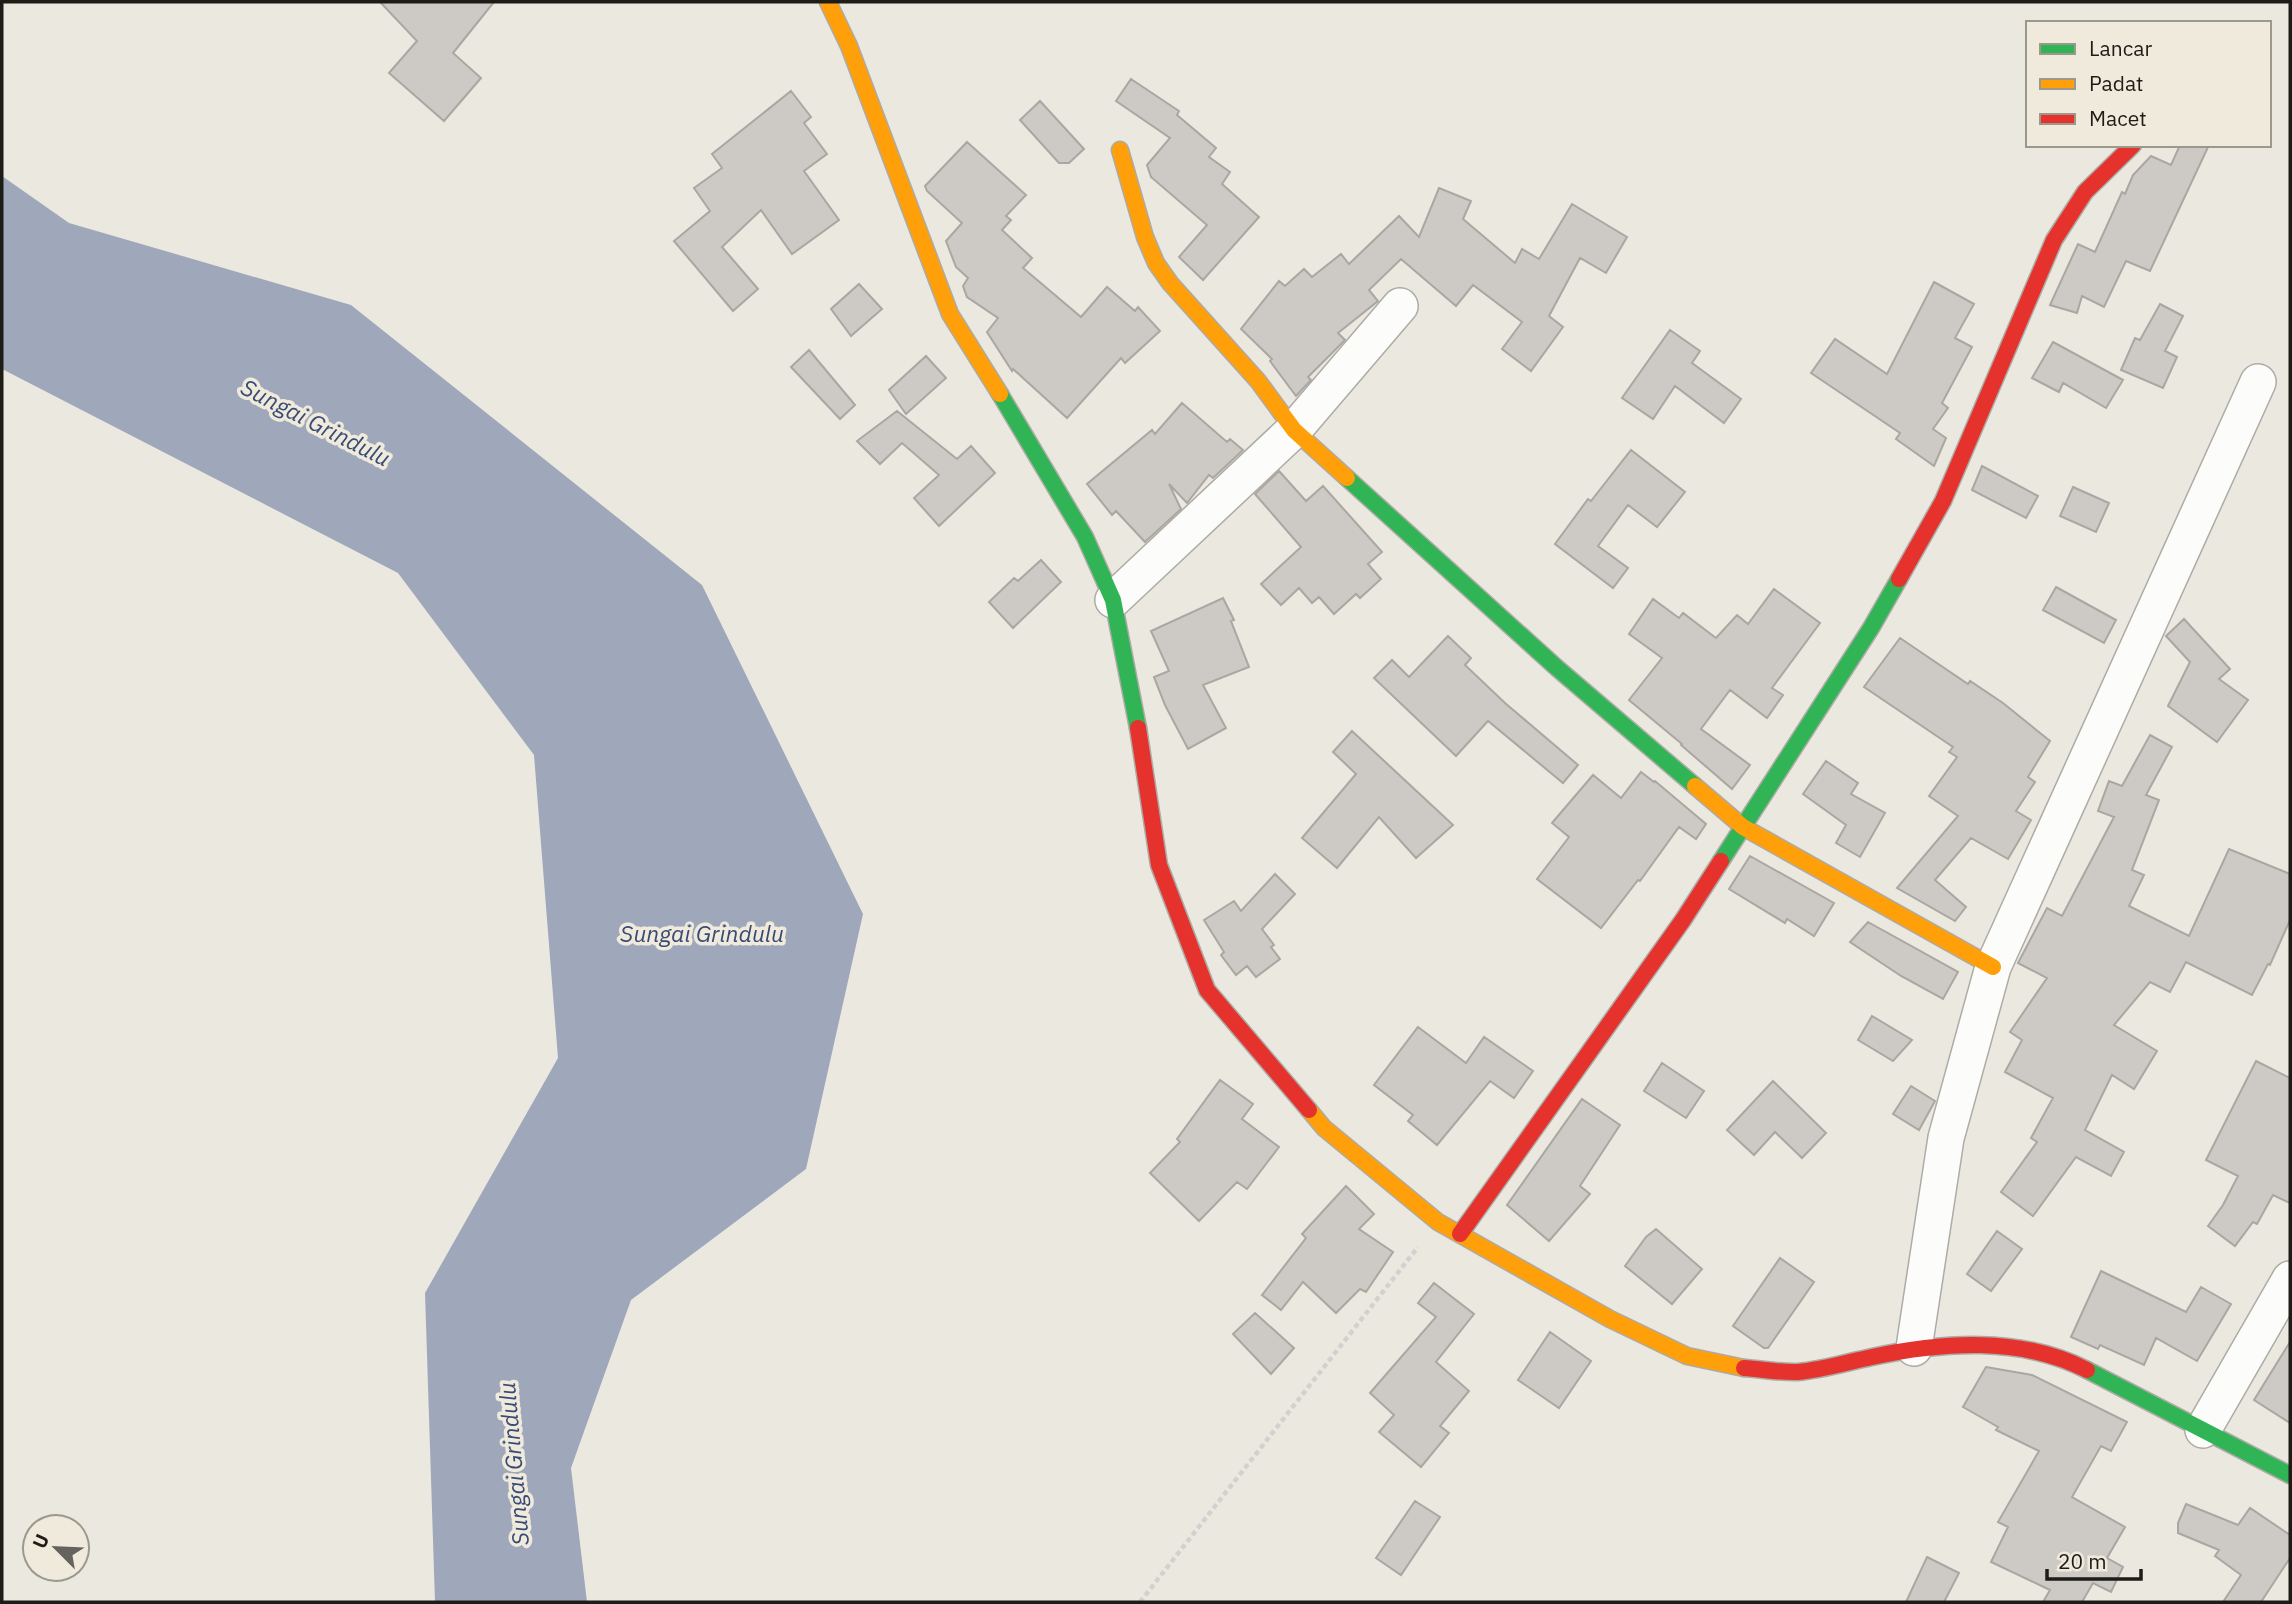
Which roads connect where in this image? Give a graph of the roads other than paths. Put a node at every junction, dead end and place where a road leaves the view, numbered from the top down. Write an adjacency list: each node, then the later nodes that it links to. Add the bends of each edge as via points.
1 (828, 2): 7 (street, via 849,46 950,314 1085,537)
2 (2131, 147): 8 (street, via 2085,192 2054,240 1942,501 1871,628)
3 (1120, 150): 6 (street, via 1156,263)
4 (1400, 306): 6 (street)
5 (2258, 382): 9 (street)
6 (1294, 430): 7 (street); 8 (street, via 1557,668)
7 (1113, 600): 10 (street, via 1133,694 1158,865 1207,990 1324,1128 1438,1222)
8 (1743, 827): 9 (street); 10 (street, via 1684,920)
9 (1993, 967): 12 (street, via 1946,1138)
10 (1460, 1234): 12 (street, via 1610,1319 1687,1356 1742,1368 1798,1372)
11 (2290, 1279): 13 (street)
12 (1914, 1348): 13 (street, via 2004,1346 2067,1360)
13 (2203, 1430): 14 (street)
14 (2290, 1475)

